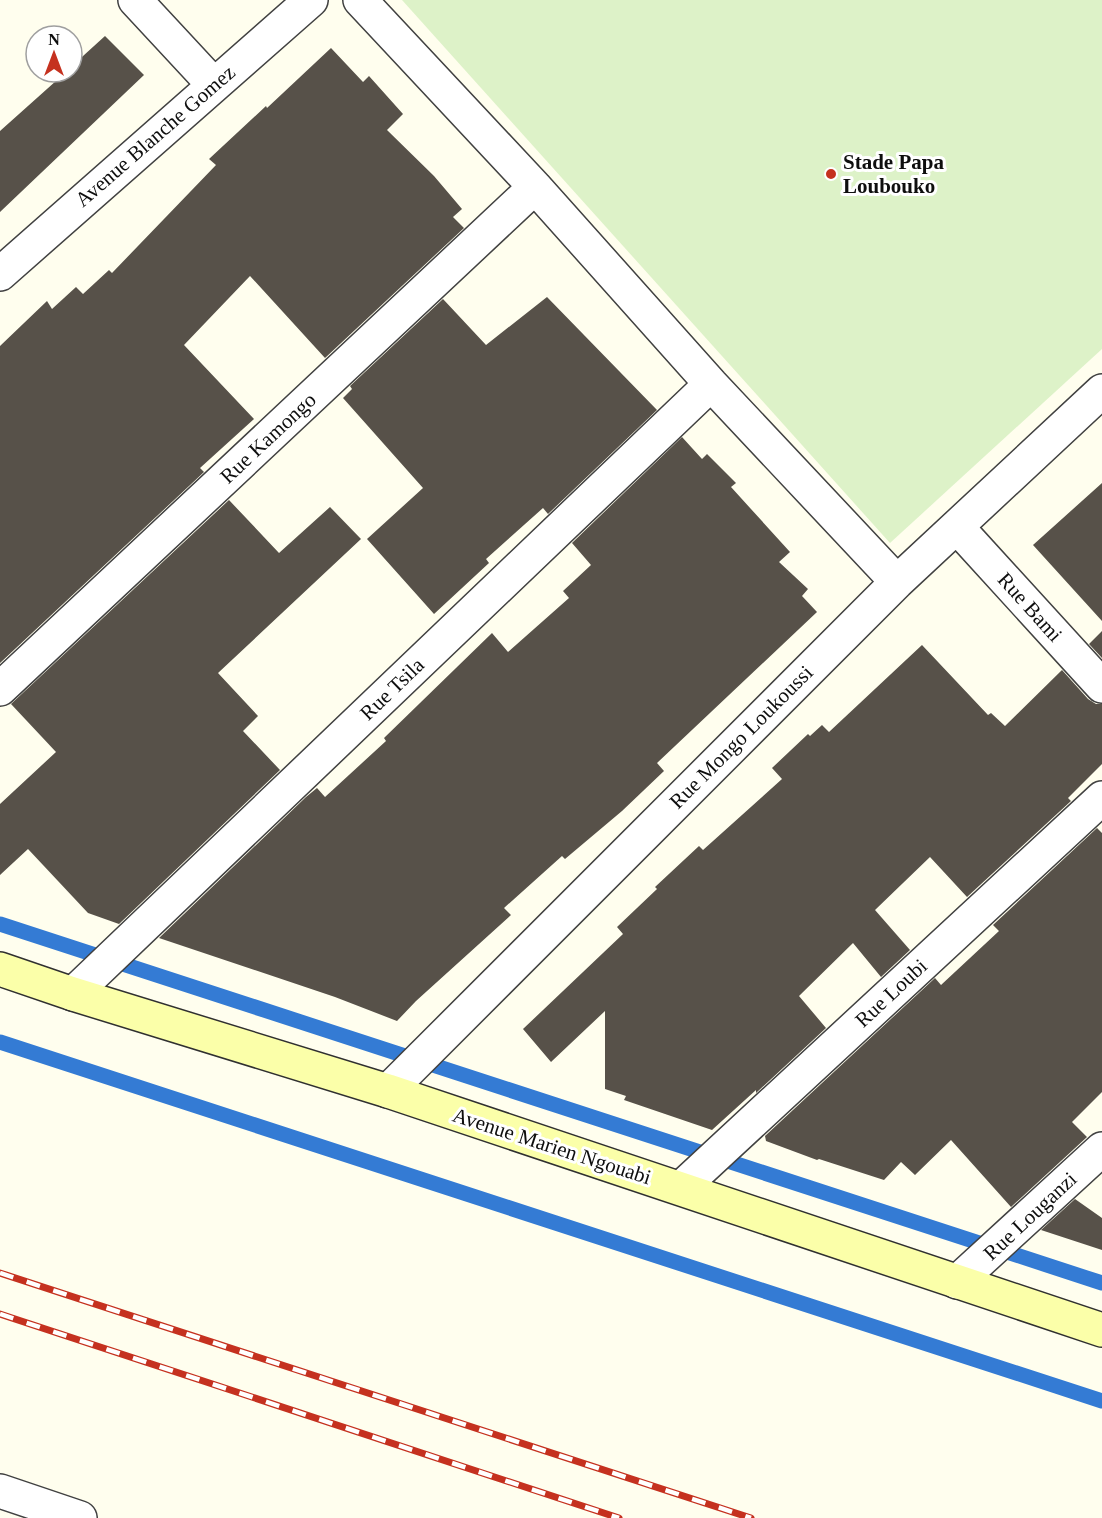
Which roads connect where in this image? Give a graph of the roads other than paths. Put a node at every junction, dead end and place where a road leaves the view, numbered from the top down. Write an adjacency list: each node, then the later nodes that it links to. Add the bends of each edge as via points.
1 (135, 0): 4 (street)
2 (311, 0): 4 (street, Avenue Blanche Gomez)
3 (360, 0): 5 (street)
4 (213, 84): 6 (street, Avenue Blanche Gomez)
5 (535, 187): 7 (street); 12 (street, Rue Kamongo)
6 (0, 274)
7 (711, 384): 10 (street); 15 (street, Rue Tsila)
8 (1102, 391): 9 (street, Rue Mongo Loukoussi)
9 (957, 527): 10 (street, Rue Mongo Loukoussi); 11 (street, Rue Bami)
10 (897, 582): 16 (street, Rue Mongo Loukoussi)
11 (1102, 686)
12 (0, 689)
13 (1102, 798): 18 (street, Rue Loubi)
14 (0, 969): 15 (street, Avenue Marien Ngouabi)
15 (73, 994): 16 (street, Avenue Marien Ngouabi)
16 (388, 1091): 18 (street, Avenue Marien Ngouabi)
17 (1102, 1149): 19 (street, Rue Louganzi)
18 (681, 1188): 19 (street, Avenue Marien Ngouabi)
19 (957, 1282): 20 (street, Avenue Marien Ngouabi)
20 (1102, 1330)
21 (0, 1491): 22 (street)
22 (80, 1518)

